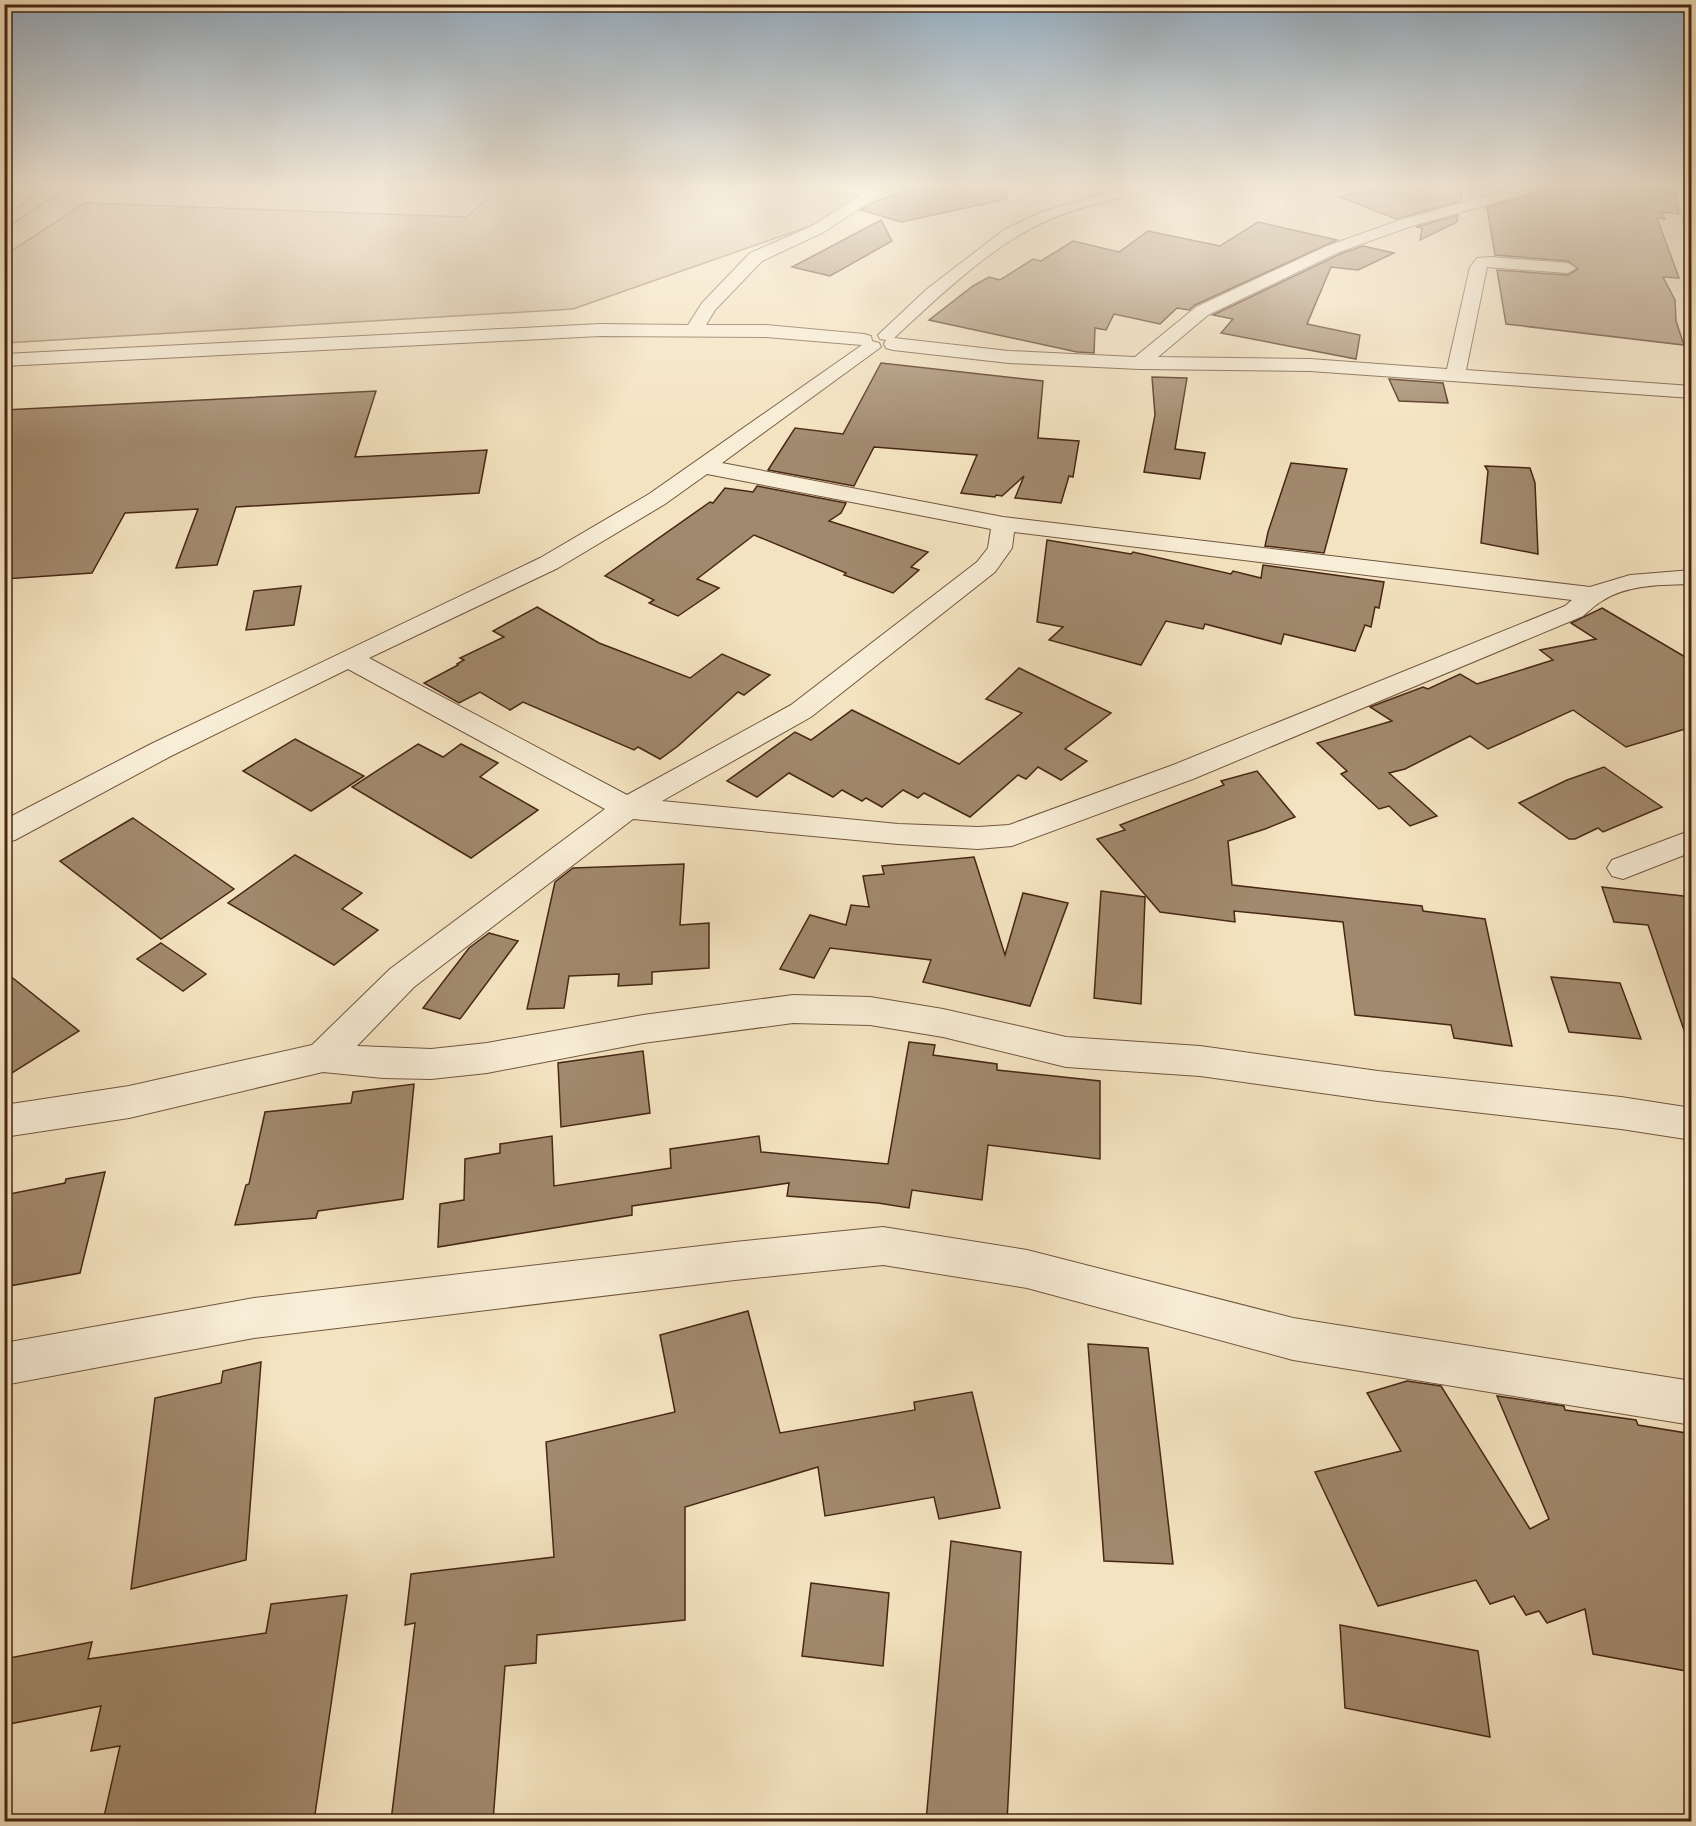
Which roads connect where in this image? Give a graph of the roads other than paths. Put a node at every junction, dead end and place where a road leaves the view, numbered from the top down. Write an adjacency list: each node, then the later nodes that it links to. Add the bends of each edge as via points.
1 (742, 271): 5 (street, via 708,307)
2 (961, 271): 6 (street)
3 (1286, 271): 8 (street, via 1202,311)
4 (1477, 271): 9 (street)
5 (695, 329): 6 (street, via 766,331); 7 (street, via 564,331)
6 (879, 342): 8 (street, via 1009,357); 11 (street)
7 (4, 360)
8 (1140, 363): 9 (street, via 1310,366)
9 (1455, 376): 10 (street)
10 (1692, 392)
11 (702, 466): 12 (street); 15 (street, via 657,499 549,563)
12 (1003, 524): 14 (street); 16 (street, via 999,548 986,567 801,711)
13 (1691, 577): 14 (street, via 1629,583)
14 (1593, 595): 16 (street, via 1574,611 1533,628 1183,772 1012,835 978,838 898,834)
15 (348, 658): 16 (street); 17 (street)
16 (627, 808): 20 (street, via 402,978)
17 (4, 833)
18 (1692, 840): 19 (street)
19 (1623, 868)
20 (323, 1057): 21 (street, via 129,1102); 22 (street, via 431,1064 793,1009 870,1011 943,1023 1066,1052 1200,1061)
21 (4, 1121)
22 (1692, 1124)
23 (4, 1364): 24 (street, via 254,1318 883,1246 1027,1269 1293,1339)
24 (1692, 1403)

